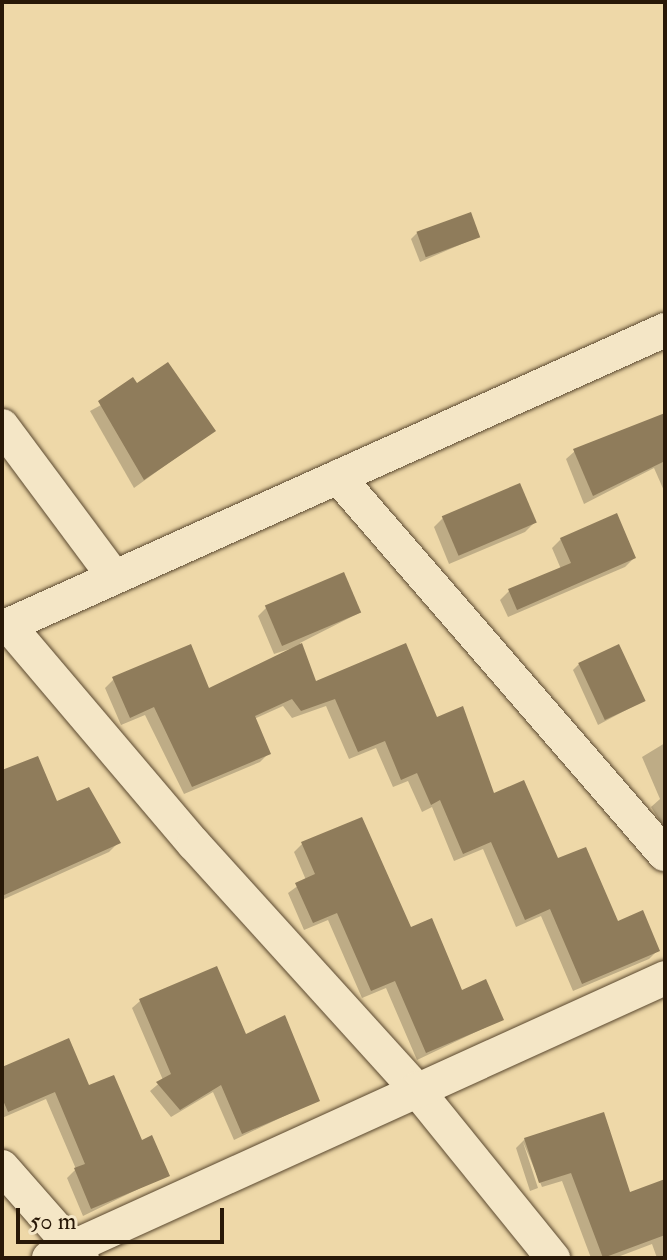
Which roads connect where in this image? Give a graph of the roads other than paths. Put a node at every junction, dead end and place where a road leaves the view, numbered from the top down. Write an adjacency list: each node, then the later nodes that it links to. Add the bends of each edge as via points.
1 (665, 330): 3 (street)
2 (2, 426): 4 (street)
3 (338, 477): 4 (street); 6 (street)
4 (114, 577): 5 (street)
5 (5, 626): 8 (street)
6 (665, 854)
7 (665, 978): 8 (street)
8 (416, 1089): 10 (street); 11 (street)
9 (2, 1167): 10 (street)
10 (68, 1254)
11 (553, 1258)

